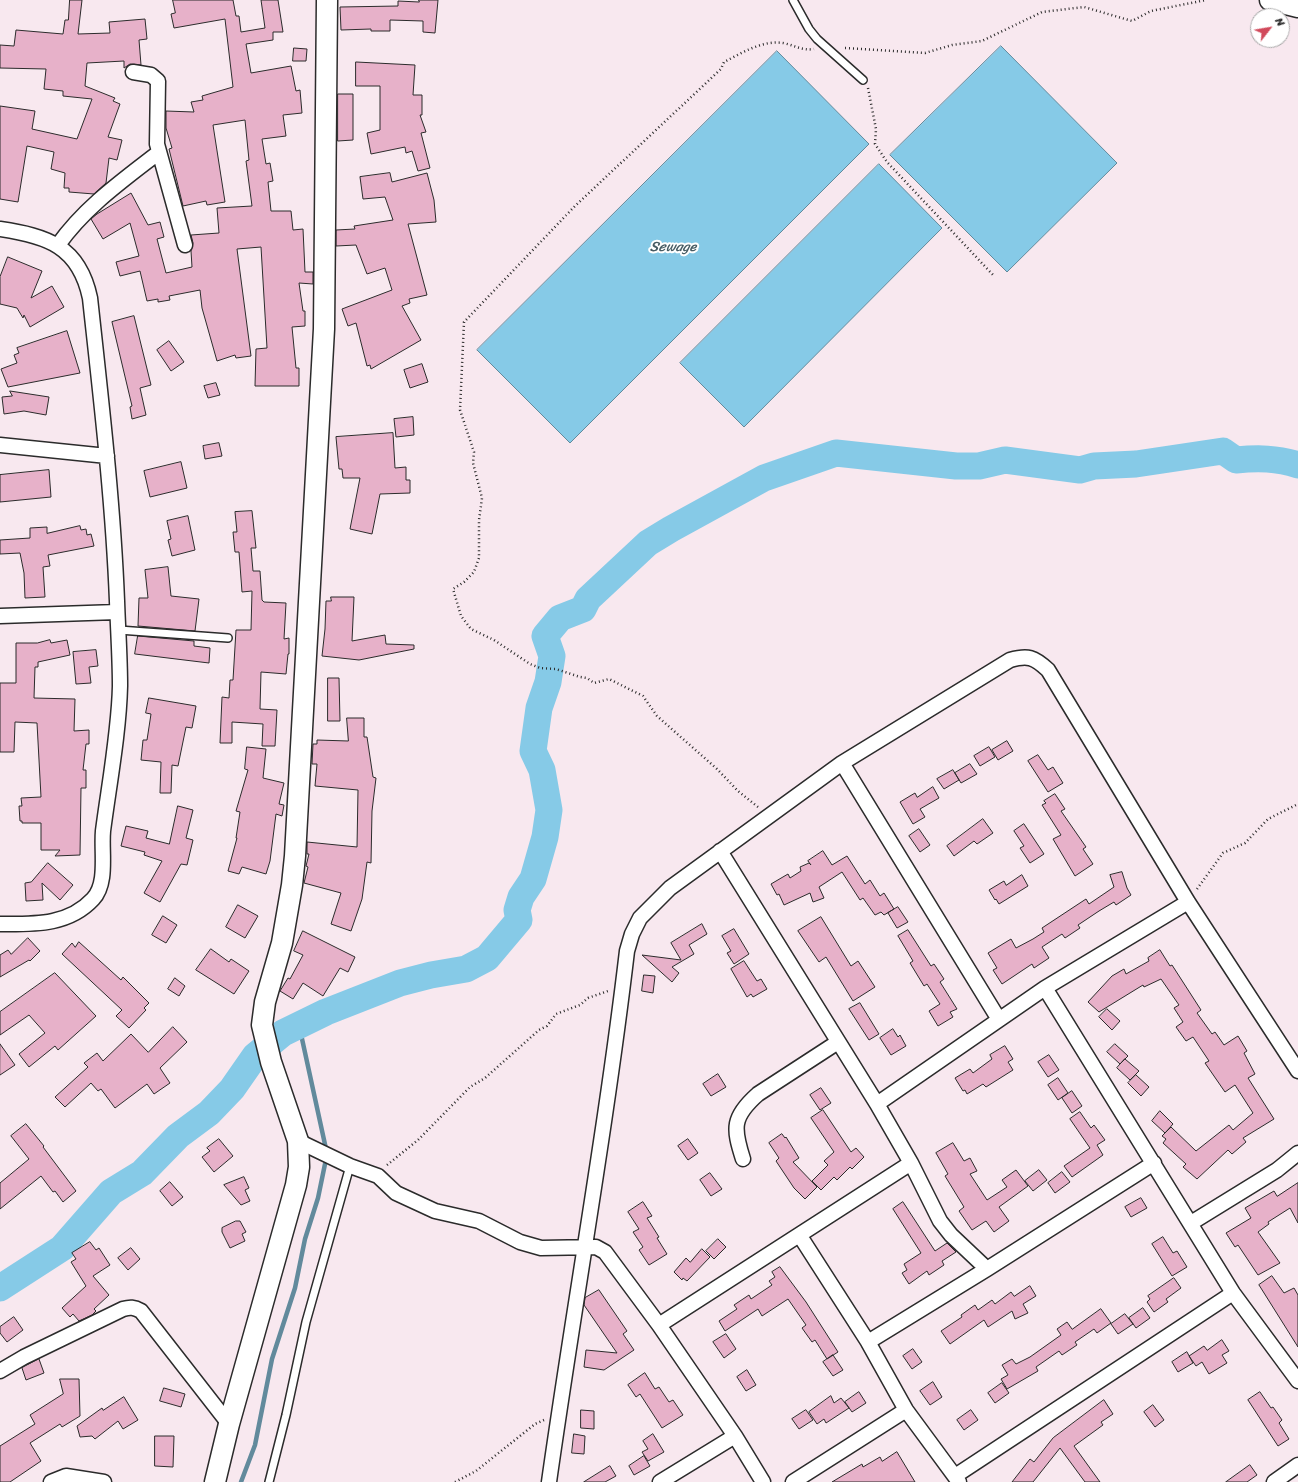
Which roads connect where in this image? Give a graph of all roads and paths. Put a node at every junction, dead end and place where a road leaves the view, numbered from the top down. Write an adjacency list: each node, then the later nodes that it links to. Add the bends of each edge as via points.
1 (327, 0): 32 (street, via 324,329 295,856 282,943 265,1002 262,1025 271,1062)
2 (793, 0): 6 (lane, via 809,29)
3 (1206, 0): 6 (path, via 1151,11 1132,21 1084,7 1042,12 982,41 952,45 925,53)
4 (1270, 0): 5 (street)
5 (1298, 7)
6 (827, 48): 8 (lane); 22 (path, via 808,50 784,43 772,43 752,48 724,62 721,69 575,206 464,322 460,410 474,452 473,463 482,498 479,558 474,572 453,589 461,616 471,629 494,640 530,664 587,678 594,683 609,679 643,696 657,716 757,807)
7 (133, 72): 9 (street, via 151,75 158,81)
8 (863, 80): 13 (path, via 869,90 876,130 875,144 887,162)
9 (158, 153): 11 (street, via 91,206); 12 (street)
10 (0, 229): 11 (street, via 28,233)
11 (58, 245): 15 (street, via 70,256 87,284)
12 (185, 245)
13 (994, 276)
14 (0, 446): 15 (street)
15 (107, 456): 16 (street, via 114,527)
16 (117, 612): 17 (street); 18 (street)
17 (0, 616)
18 (119, 630): 19 (lane); 25 (street, via 120,687 102,841 102,879 99,890 85,906 65,918 41,924)
19 (228, 638)
20 (842, 763): 22 (street); 24 (street, via 1010,660 1023,656 1036,660 1048,670); 28 (street)
21 (1298, 804): 24 (path, via 1268,819 1245,843 1223,853)
22 (776, 810): 23 (street)
23 (720, 850): 26 (street, via 670,888 640,918 627,951); 29 (street)
24 (1188, 902): 27 (street); 30 (street)
25 (0, 924)
26 (623, 983): 38 (path, via 588,998 580,1006 556,1014 547,1026 539,1030 485,1078 470,1087); 41 (street, via 612,1074)
27 (1045, 988): 28 (street); 36 (street)
28 (998, 1018): 31 (street)
29 (838, 1042): 31 (street); 34 (street, via 747,1103 737,1123 736,1136)
30 (1298, 1071)
31 (877, 1104): 35 (street)
32 (298, 1141): 37 (street); 50 (street, via 299,1167 296,1185)
33 (1298, 1153): 39 (street, via 1277,1170)
34 (743, 1159)
35 (911, 1163): 40 (street); 42 (street, via 940,1221)
36 (1154, 1163): 39 (street); 42 (street)
37 (350, 1166): 38 (street); 57 (lane, via 306,1322)
38 (378, 1176): 41 (street, via 396,1193 435,1211 479,1221 520,1242 541,1248)
39 (1192, 1223): 43 (street)
40 (800, 1236): 44 (street); 45 (street)
41 (584, 1246): 44 (street, via 596,1247 605,1252); 49 (street)
42 (987, 1269): 45 (street)
43 (1233, 1293): 47 (street); 53 (street)
44 (659, 1325): 51 (street)
45 (868, 1342): 48 (street)
46 (0, 1371): 50 (street, via 123,1309 136,1308 141,1311)
47 (1298, 1381)
48 (906, 1410): 53 (street); 62 (street)
49 (559, 1413): 58 (path, via 535,1424 476,1471); 59 (street)
50 (229, 1424): 56 (street)
51 (735, 1436): 60 (street); 61 (street)
52 (1292, 1474): 63 (street)
53 (957, 1479)
54 (51, 1482): 55 (street, via 66,1476)
55 (98, 1482)
56 (215, 1482)
57 (269, 1482)
58 (455, 1482)
59 (549, 1482)
60 (660, 1482)
61 (762, 1482)
62 (793, 1482)
63 (1274, 1482)

